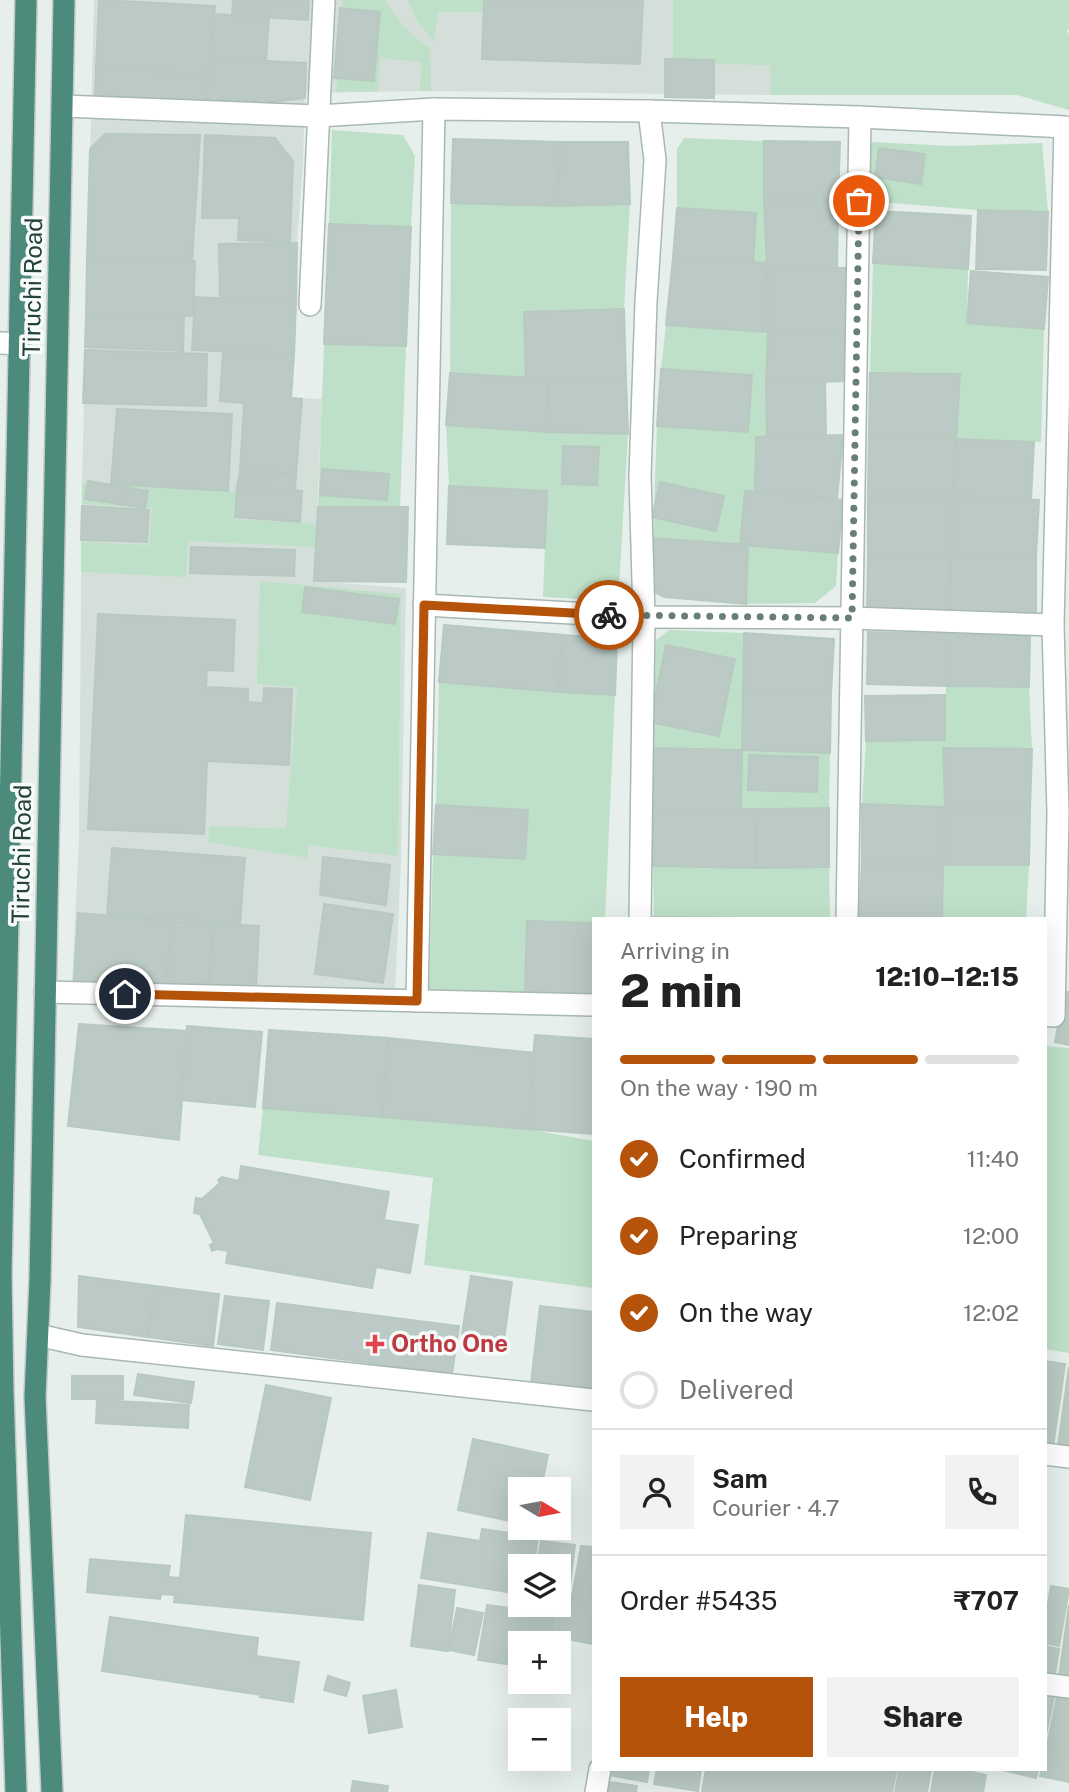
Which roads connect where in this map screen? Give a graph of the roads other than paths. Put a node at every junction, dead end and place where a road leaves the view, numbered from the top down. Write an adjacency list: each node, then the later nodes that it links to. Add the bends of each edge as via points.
1 (26, 0): 10 (highway, Tiruchi Road)
2 (64, 0): 4 (highway, Tiruchi Road)
3 (324, 0): 7 (street)
4 (63, 106): 7 (street); 12 (highway, Tiruchi Road)
5 (434, 109): 6 (street); 7 (street); 11 (street)
6 (649, 111): 8 (street); 14 (street, via 655,160 640,476)
7 (318, 116): 9 (street)
8 (860, 117): 15 (street); 16 (street, via 1065,127)
9 (310, 305)
10 (10, 344): 13 (highway, Tiruchi Road)
11 (424, 605): 14 (street); 21 (street)
12 (53, 608): 13 (highway); 20 (highway, Tiruchi Road)
13 (14, 610): 25 (highway, Tiruchi Road)
14 (644, 617): 15 (street); 18 (street)
15 (852, 618): 16 (street); 19 (street)
16 (1053, 625): 17 (street)
17 (1064, 813): 23 (street, via 1054,1016)
18 (640, 917)
19 (847, 917)
20 (45, 992): 21 (street); 24 (highway, Tiruchi Road)
21 (417, 1001): 22 (street)
22 (592, 1005)
23 (1047, 1016)
24 (38, 1335): 26 (street, via 82,1345); 33 (highway, Tiruchi Road, via 35,1397)
25 (1, 1392): 32 (highway, Tiruchi Road)
26 (592, 1400)
27 (1047, 1454): 28 (street)
28 (1069, 1457)
29 (1047, 1684): 30 (street)
30 (1069, 1687)
31 (600, 1771): 34 (street)
32 (16, 1792)
33 (52, 1792)
34 (596, 1792)

